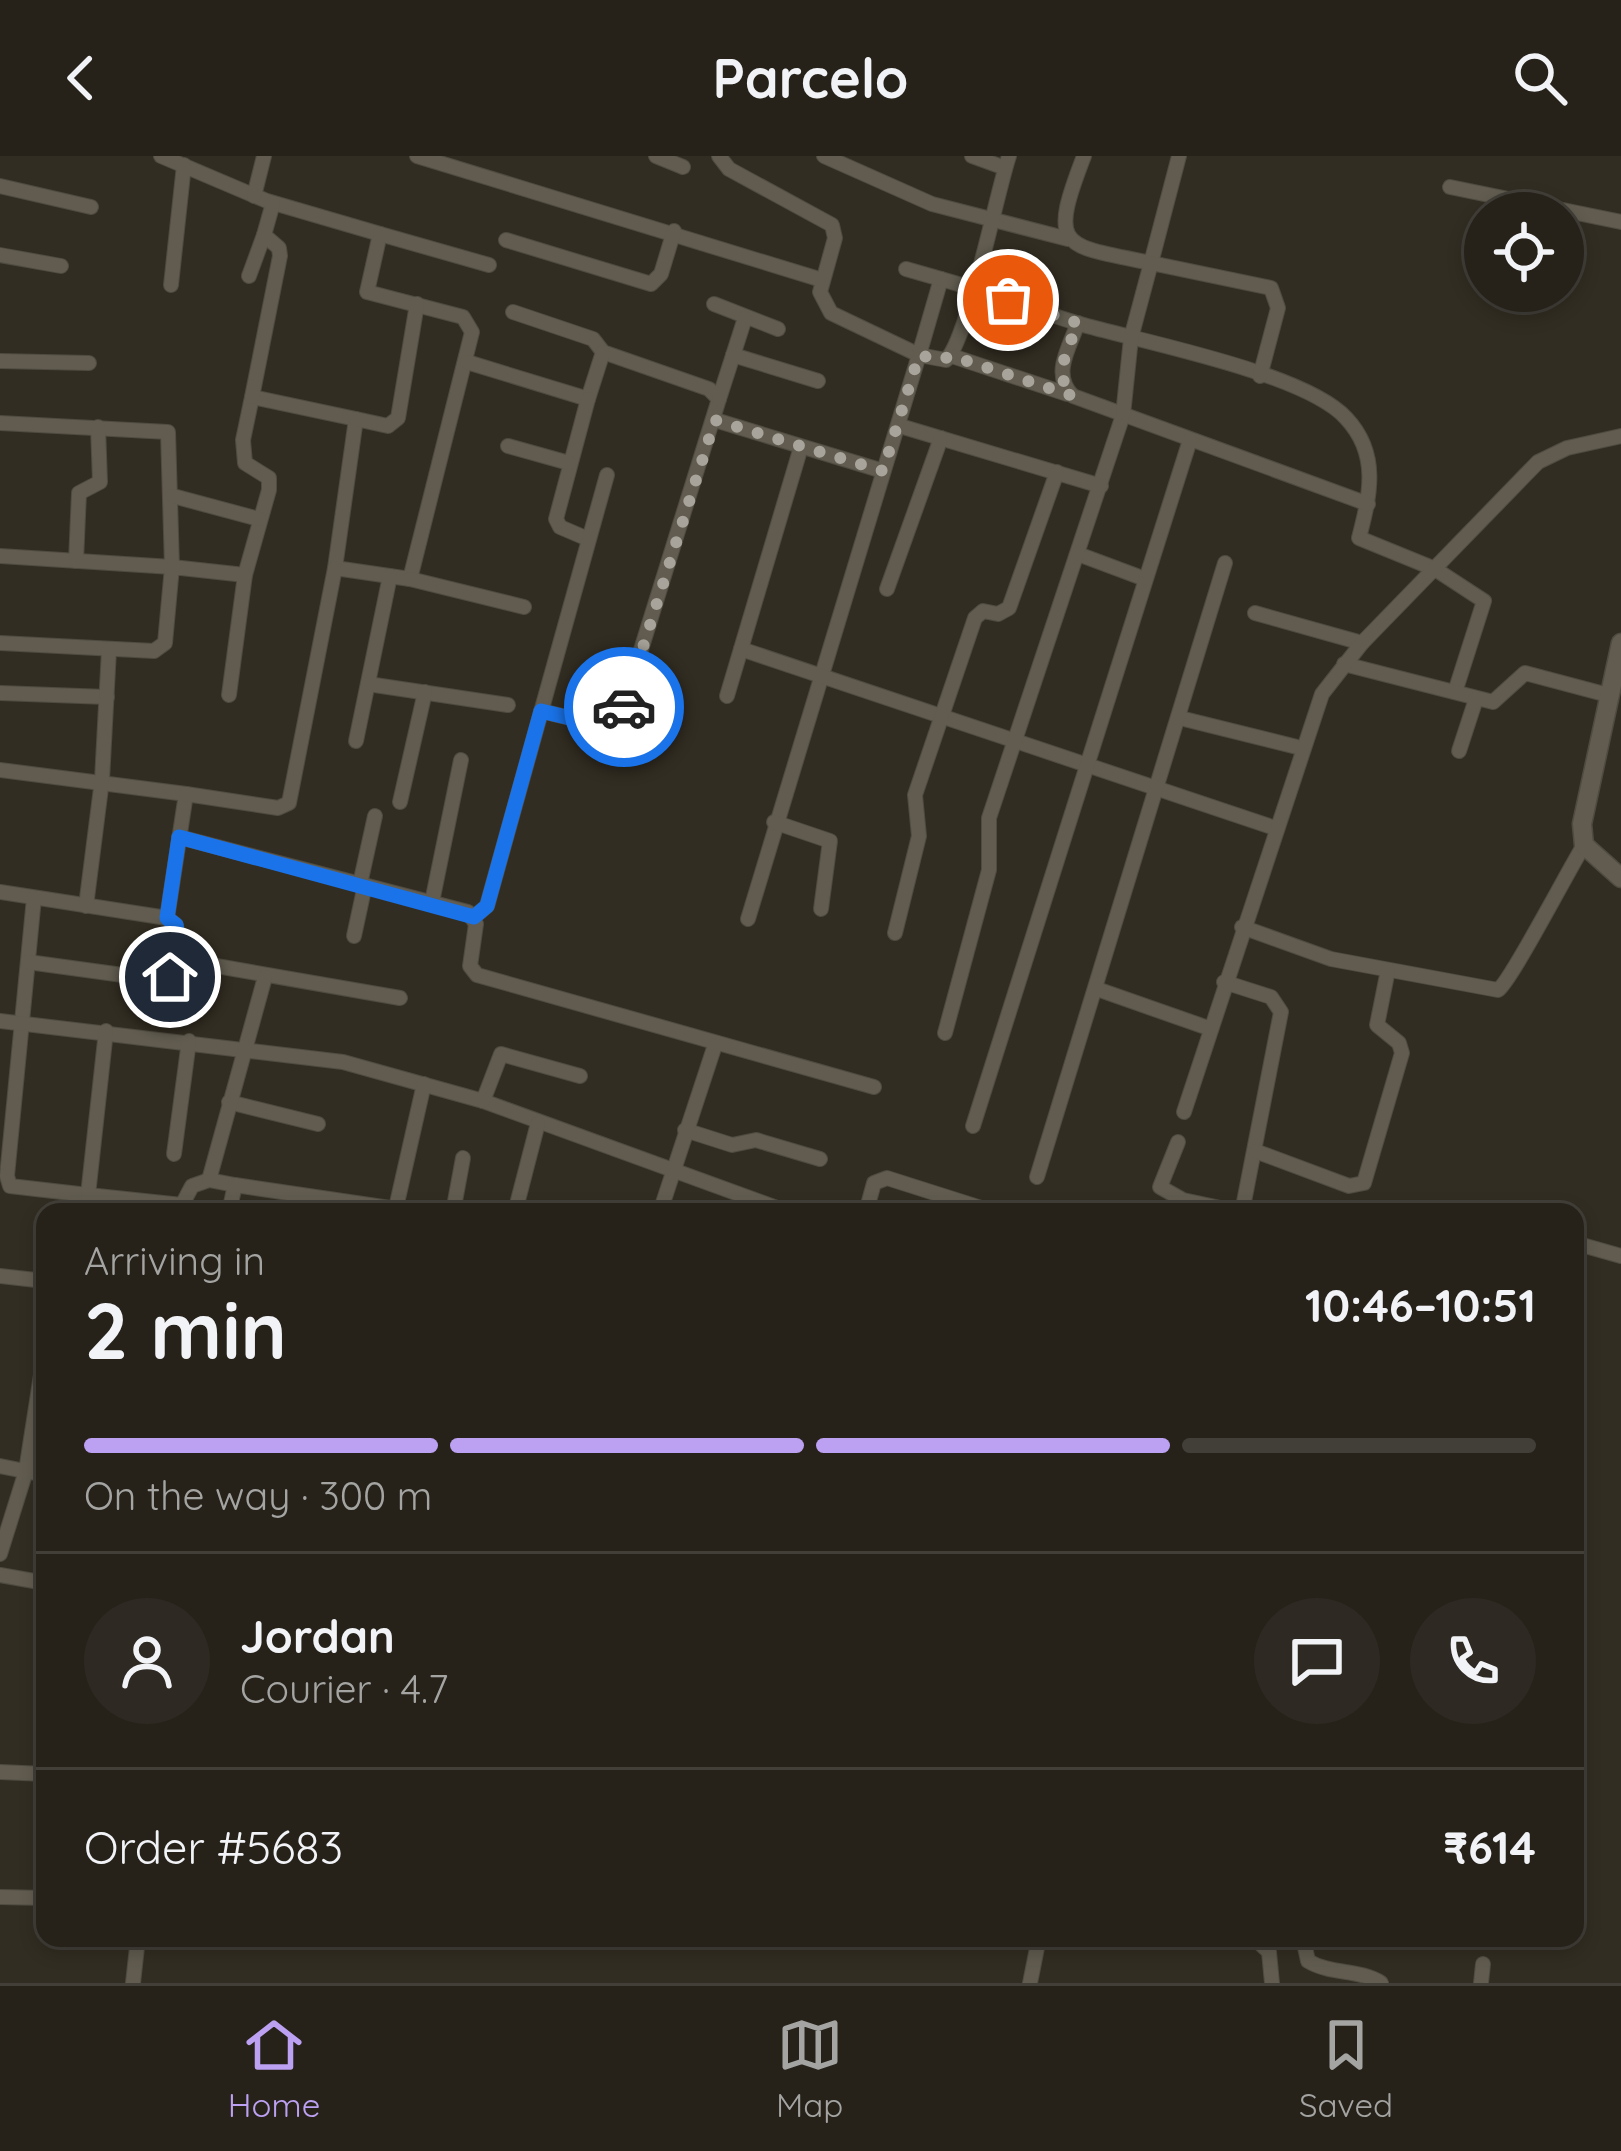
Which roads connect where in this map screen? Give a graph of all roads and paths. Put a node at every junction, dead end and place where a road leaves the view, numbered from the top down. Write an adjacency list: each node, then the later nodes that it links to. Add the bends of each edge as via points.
1 (161, 156): 11 (street)
2 (264, 156): 15 (street)
3 (417, 156): 20 (street)
4 (656, 156): 12 (street)
5 (719, 156): 32 (street, via 832,225)
6 (824, 156): 19 (street)
7 (971, 156): 10 (street)
8 (1084, 156): 23 (street, via 1065,205)
9 (1180, 156): 26 (street)
10 (1007, 162): 19 (street)
11 (184, 165): 15 (street); 33 (street)
12 (683, 167)
13 (0, 186): 17 (street)
14 (1450, 187): 18 (street)
15 (254, 196): 16 (street)
16 (273, 203): 21 (street); 22 (street)
17 (91, 206)
18 (1621, 222)
19 (989, 223): 23 (street); 34 (street)
20 (674, 231): 24 (street, via 651,284); 32 (street)
21 (380, 234): 27 (street); 35 (street, via 367,292)
22 (264, 235): 30 (street); 52 (street, via 280,256)
23 (1068, 239): 26 (street)
24 (506, 240)
25 (0, 255): 28 (street)
26 (1151, 263): 41 (street); 49 (street, via 1271,288 1278,308)
27 (489, 265)
28 (61, 266)
29 (906, 268): 31 (street)
30 (249, 276)
31 (941, 279): 34 (street); 44 (street)
32 (823, 280): 44 (street, via 831,313)
33 (171, 285)
34 (972, 288): 39 (street); 45 (street)
35 (417, 304): 47 (street, via 470,322); 56 (street, via 398,418 388,426)
36 (714, 304): 38 (street)
37 (513, 312): 42 (street, via 593,339)
38 (746, 318): 40 (street); 43 (street)
39 (1078, 323): 41 (street); 51 (street, via 1060,374)
40 (778, 329)
41 (1131, 338): 49 (street); 55 (street)
42 (603, 352): 53 (street); 54 (street)
43 (733, 355): 50 (street); 54 (street)
44 (919, 355): 45 (street); 59 (street)
45 (952, 356): 51 (street)
46 (0, 361): 48 (street)
47 (467, 362): 53 (street); 84 (street)
48 (89, 363)
49 (1260, 376): 72 (street, via 1346,417 1370,459)
50 (818, 381)
51 (1073, 396): 55 (street)
52 (251, 397): 56 (street); 73 (street, via 243,453 245,464 269,478)
53 (588, 399): 66 (street)
54 (719, 399): 57 (street)
55 (1124, 415): 63 (street); 70 (street)
56 (356, 419): 80 (street)
57 (715, 420): 65 (street); 106 (street, via 614,736)
58 (0, 423): 60 (street)
59 (900, 426): 62 (street); 67 (street)
60 (98, 427): 71 (street, via 168,432); 77 (street, via 100,482 79,493)
61 (1621, 436): 81 (street, via 1538,462)
62 (941, 438): 68 (street); 86 (street)
63 (1190, 440): 72 (street); 85 (street)
64 (508, 446): 66 (street)
65 (801, 447): 67 (street); 92 (street)
66 (569, 464): 74 (street, via 556,519)
67 (883, 471): 95 (street)
68 (1057, 472): 70 (street); 107 (street, via 1009,608 975,618)
69 (607, 475): 74 (street)
70 (1101, 486): 75 (street)
71 (173, 496): 73 (street); 79 (street)
72 (1368, 504): 81 (street, via 1359,538)
73 (260, 519): 82 (street)
74 (588, 539): 106 (street)
75 (1078, 554): 85 (street); 110 (street)
76 (0, 556): 77 (street)
77 (76, 561): 79 (street)
78 (1225, 563): 108 (street)
79 (172, 567): 82 (street); 93 (street, via 161,649)
80 (335, 568): 83 (street); 118 (street, via 289,803)
81 (1435, 569): 90 (street); 98 (street, via 1484,602)
82 (245, 575): 100 (street)
83 (390, 576): 84 (street); 96 (street)
84 (410, 579): 87 (street)
85 (1145, 580): 114 (street)
86 (886, 589)
87 (524, 607)
88 (1255, 613): 90 (street)
89 (0, 643): 93 (street)
90 (1362, 643): 94 (street)
91 (1621, 644): 102 (street)
92 (741, 649): 95 (street); 101 (street)
93 (109, 650): 103 (street)
94 (1344, 664): 98 (street); 111 (street)
95 (820, 675): 107 (street); 121 (street)
96 (368, 684): 97 (street); 109 (street)
97 (425, 692): 105 (street); 119 (street)
98 (1455, 692): 104 (street)
99 (0, 693): 103 (street)
100 (229, 695)
101 (728, 695)
102 (1608, 695): 104 (street, via 1525,673 1501,698); 124 (street)
103 (106, 697): 116 (street)
104 (1476, 699): 112 (street)
105 (508, 705)
106 (541, 711): 132 (street, via 487,906)
107 (939, 717): 110 (street); 136 (street, via 915,794 919,836)
108 (1180, 718): 111 (street); 117 (street)
109 (356, 741)
110 (1012, 741): 114 (street); 149 (street, via 989,818 989,870)
111 (1301, 748): 122 (street)
112 (1459, 751)
113 (460, 760): 129 (street)
114 (1084, 768): 117 (street); 161 (street)
115 (0, 770): 116 (street)
116 (102, 780): 118 (street); 130 (street)
117 (1160, 789): 122 (street); 143 (street)
118 (186, 794): 123 (street)
119 (400, 802)
120 (375, 816): 126 (street)
121 (774, 821): 131 (street, via 830,841); 134 (street)
122 (1275, 828): 135 (street)
123 (179, 837): 126 (street); 133 (street)
124 (1584, 845): 125 (street); 140 (street, via 1498,990)
125 (1621, 878)
126 (362, 884): 129 (street); 137 (street)
127 (0, 892): 128 (street)
128 (34, 898): 130 (street); 139 (street)
129 (432, 902): 132 (street)
130 (86, 906): 133 (street)
131 (820, 909)
132 (474, 917): 151 (street, via 470,966 478,975)
133 (167, 918): 138 (street, via 176,925)
134 (748, 920)
135 (1242, 927): 140 (street); 142 (street)
136 (895, 933)
137 (354, 936)
138 (181, 957): 139 (street, via 159,980); 141 (street)
139 (28, 962): 146 (street)
140 (1388, 970): 164 (street, via 1377,1025 1402,1053 1364,1183 1349,1186)
141 (265, 976): 144 (street); 152 (street)
142 (1224, 982): 147 (street); 164 (street, via 1271,997 1281,1012)
143 (1097, 989): 147 (street); 169 (street)
144 (400, 998)
145 (0, 1021): 146 (street)
146 (21, 1023): 148 (street); 172 (street, via 10,1186)
147 (1211, 1029): 158 (street)
148 (106, 1031): 150 (street); 172 (street)
149 (945, 1033)
150 (189, 1041): 152 (street); 165 (street)
151 (715, 1045): 155 (street); 162 (street)
152 (243, 1047): 154 (street); 157 (street)
153 (580, 1076): 156 (street, via 501,1054)
154 (424, 1084): 156 (street); 177 (street)
155 (874, 1087)
156 (483, 1101): 159 (street)
157 (229, 1102): 160 (street); 170 (street)
158 (1184, 1112)
159 (538, 1123): 168 (street); 179 (street)
160 (317, 1124)
161 (973, 1126)
162 (685, 1130): 167 (street); 168 (street)
163 (1178, 1142): 184 (street, via 1160,1187)
164 (1255, 1151): 185 (street)
165 (174, 1154)
166 (464, 1158): 178 (street)
167 (820, 1159)
168 (670, 1173): 180 (street); 181 (street)
169 (1037, 1177)
170 (209, 1180): 171 (street); 174 (street, via 192,1186)
171 (236, 1185): 175 (street); 176 (street)
172 (88, 1195): 173 (street)
173 (163, 1203)
174 (183, 1203)
175 (232, 1203)
176 (350, 1203)
177 (397, 1203)
178 (455, 1203)
179 (517, 1203)
180 (662, 1203)
181 (761, 1203)
182 (868, 1203): 183 (street, via 874,1183 886,1178)
183 (965, 1203)
184 (1197, 1203)
185 (1242, 1203)
186 (1584, 1246): 187 (street)
187 (1621, 1256)
188 (0, 1276): 189 (street)
189 (36, 1279)
190 (36, 1416): 192 (street)
191 (0, 1466): 192 (street)
192 (26, 1471): 193 (street); 194 (street)
193 (36, 1473)
194 (0, 1554)
195 (0, 1575): 196 (street)
196 (36, 1581)
197 (0, 1772): 198 (street)
198 (36, 1774)
199 (0, 1897): 200 (street)
200 (36, 1898)
201 (137, 1947): 206 (street)
202 (1037, 1947): 207 (street)
203 (1264, 1947): 208 (street)
204 (1305, 1947): 209 (street, via 1319,1968)
205 (1484, 1964): 210 (street)
206 (133, 1983)
207 (1030, 1983)
208 (1272, 1983)
209 (1381, 1983)
210 (1481, 1983)

